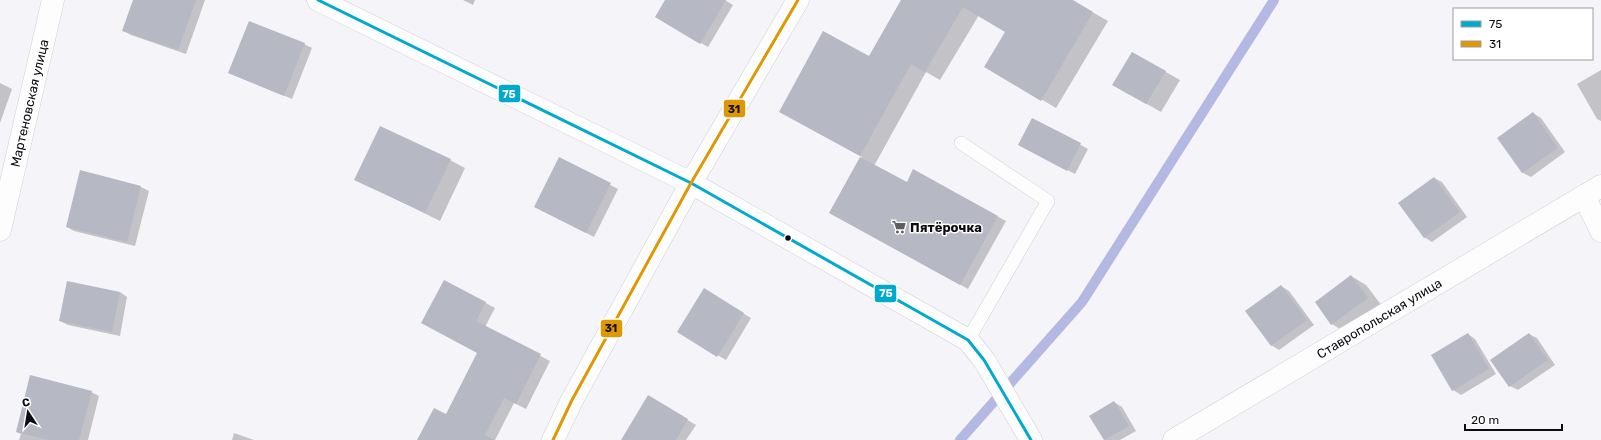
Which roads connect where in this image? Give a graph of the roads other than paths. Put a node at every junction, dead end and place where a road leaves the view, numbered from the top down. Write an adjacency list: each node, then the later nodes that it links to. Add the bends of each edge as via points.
1 (53, 0): 7 (street, Мартеновская улица)
2 (318, 0): 5 (street)
3 (798, 0): 5 (street)
4 (961, 143): 9 (lane, via 1048,201)
5 (691, 183): 9 (street); 10 (street, via 572,400)
6 (1593, 191): 8 (street, Ставропольская улица); 12 (street, Ставропольская улица)
7 (0, 230)
8 (1601, 231)
9 (968, 340): 11 (street, via 984,360)
10 (553, 440)
11 (1031, 440)
12 (1174, 440)

